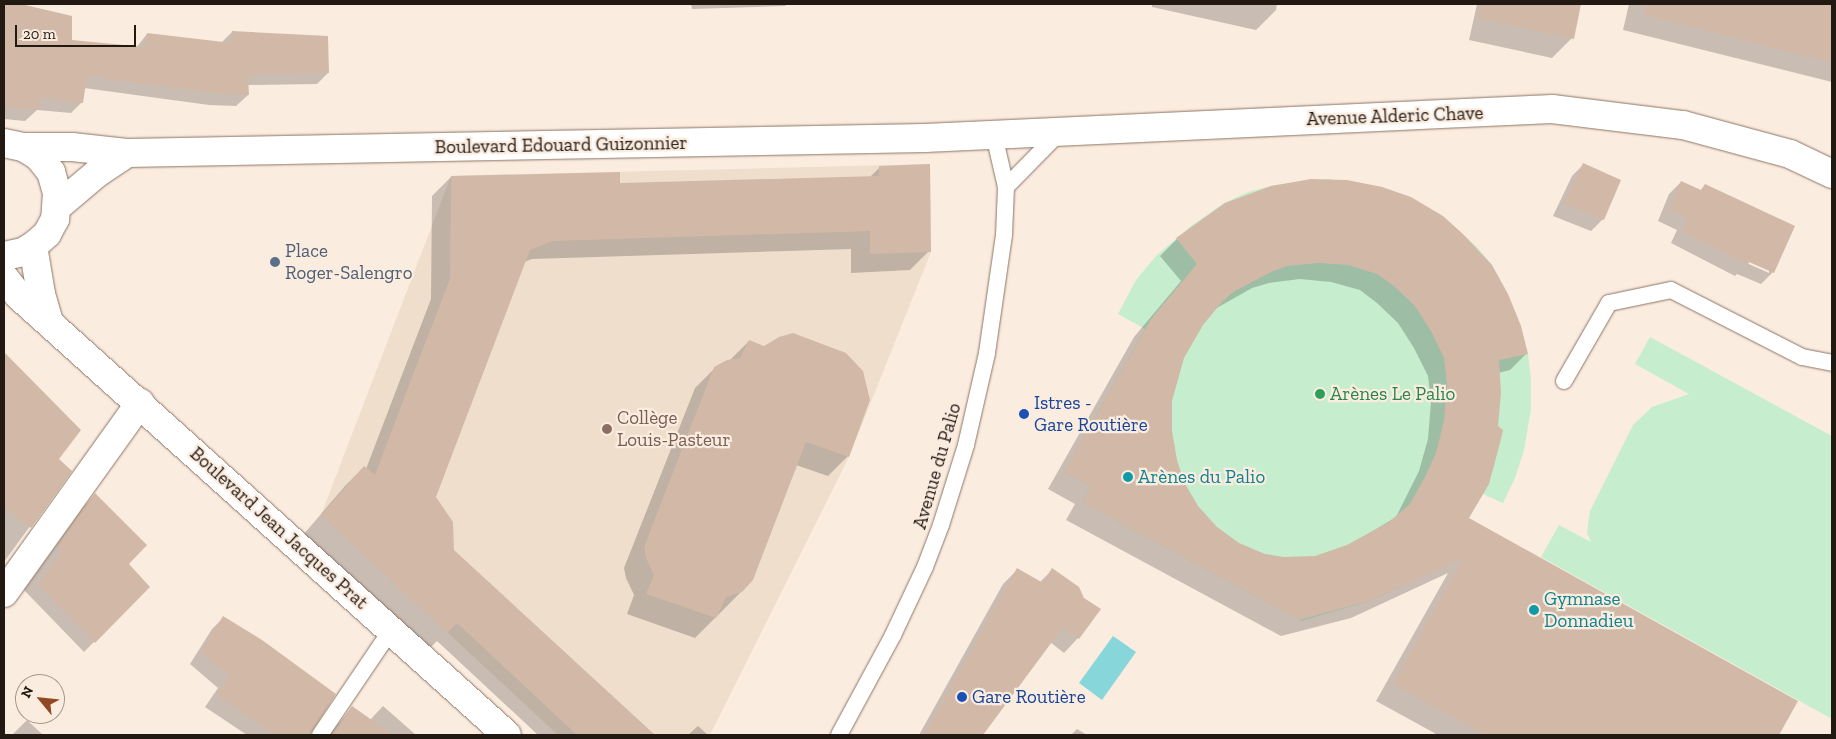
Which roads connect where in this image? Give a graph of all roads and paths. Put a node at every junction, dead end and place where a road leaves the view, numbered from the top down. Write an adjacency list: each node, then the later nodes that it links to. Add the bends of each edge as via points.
1 (1061, 131): 2 (street, Avenue Alderic Chave); 5 (street, Avenue Alderic Chave, via 1552,109 1683,125); 8 (lane)
2 (994, 134): 4 (street, Boulevard Edouard Guizonnier); 8 (lane, Avenue du Palio)
3 (14, 145): 4 (street, Boulevard Edouard Guizonnier); 9 (street, via 38,156 51,172 57,192)
4 (127, 153): 9 (street)
5 (1790, 154): 6 (street, Avenue Alderic Chave); 7 (street, Avenue Alderic Chave)
6 (1832, 158)
7 (1832, 174)
8 (1006, 187): 21 (lane, Avenue du Palio, via 999,279 987,353 966,445 925,567 893,635)
9 (57, 207): 10 (street, via 47,234)
10 (33, 246): 11 (street); 13 (street, via 41,294)
11 (4, 256)
12 (4, 277): 13 (street, Boulevard Jean Jacques Prat, via 19,296)
13 (50, 322): 16 (street, Boulevard Jean Jacques Prat)
14 (1832, 362): 15 (lane, via 1802,357 1671,290 1609,303)
15 (1564, 381)
16 (140, 403): 17 (street); 18 (street, Boulevard Jean Jacques Prat)
17 (4, 593)
18 (391, 630): 19 (lane); 20 (street, Boulevard Jean Jacques Prat)
19 (320, 735)
20 (507, 735)
21 (839, 735)

